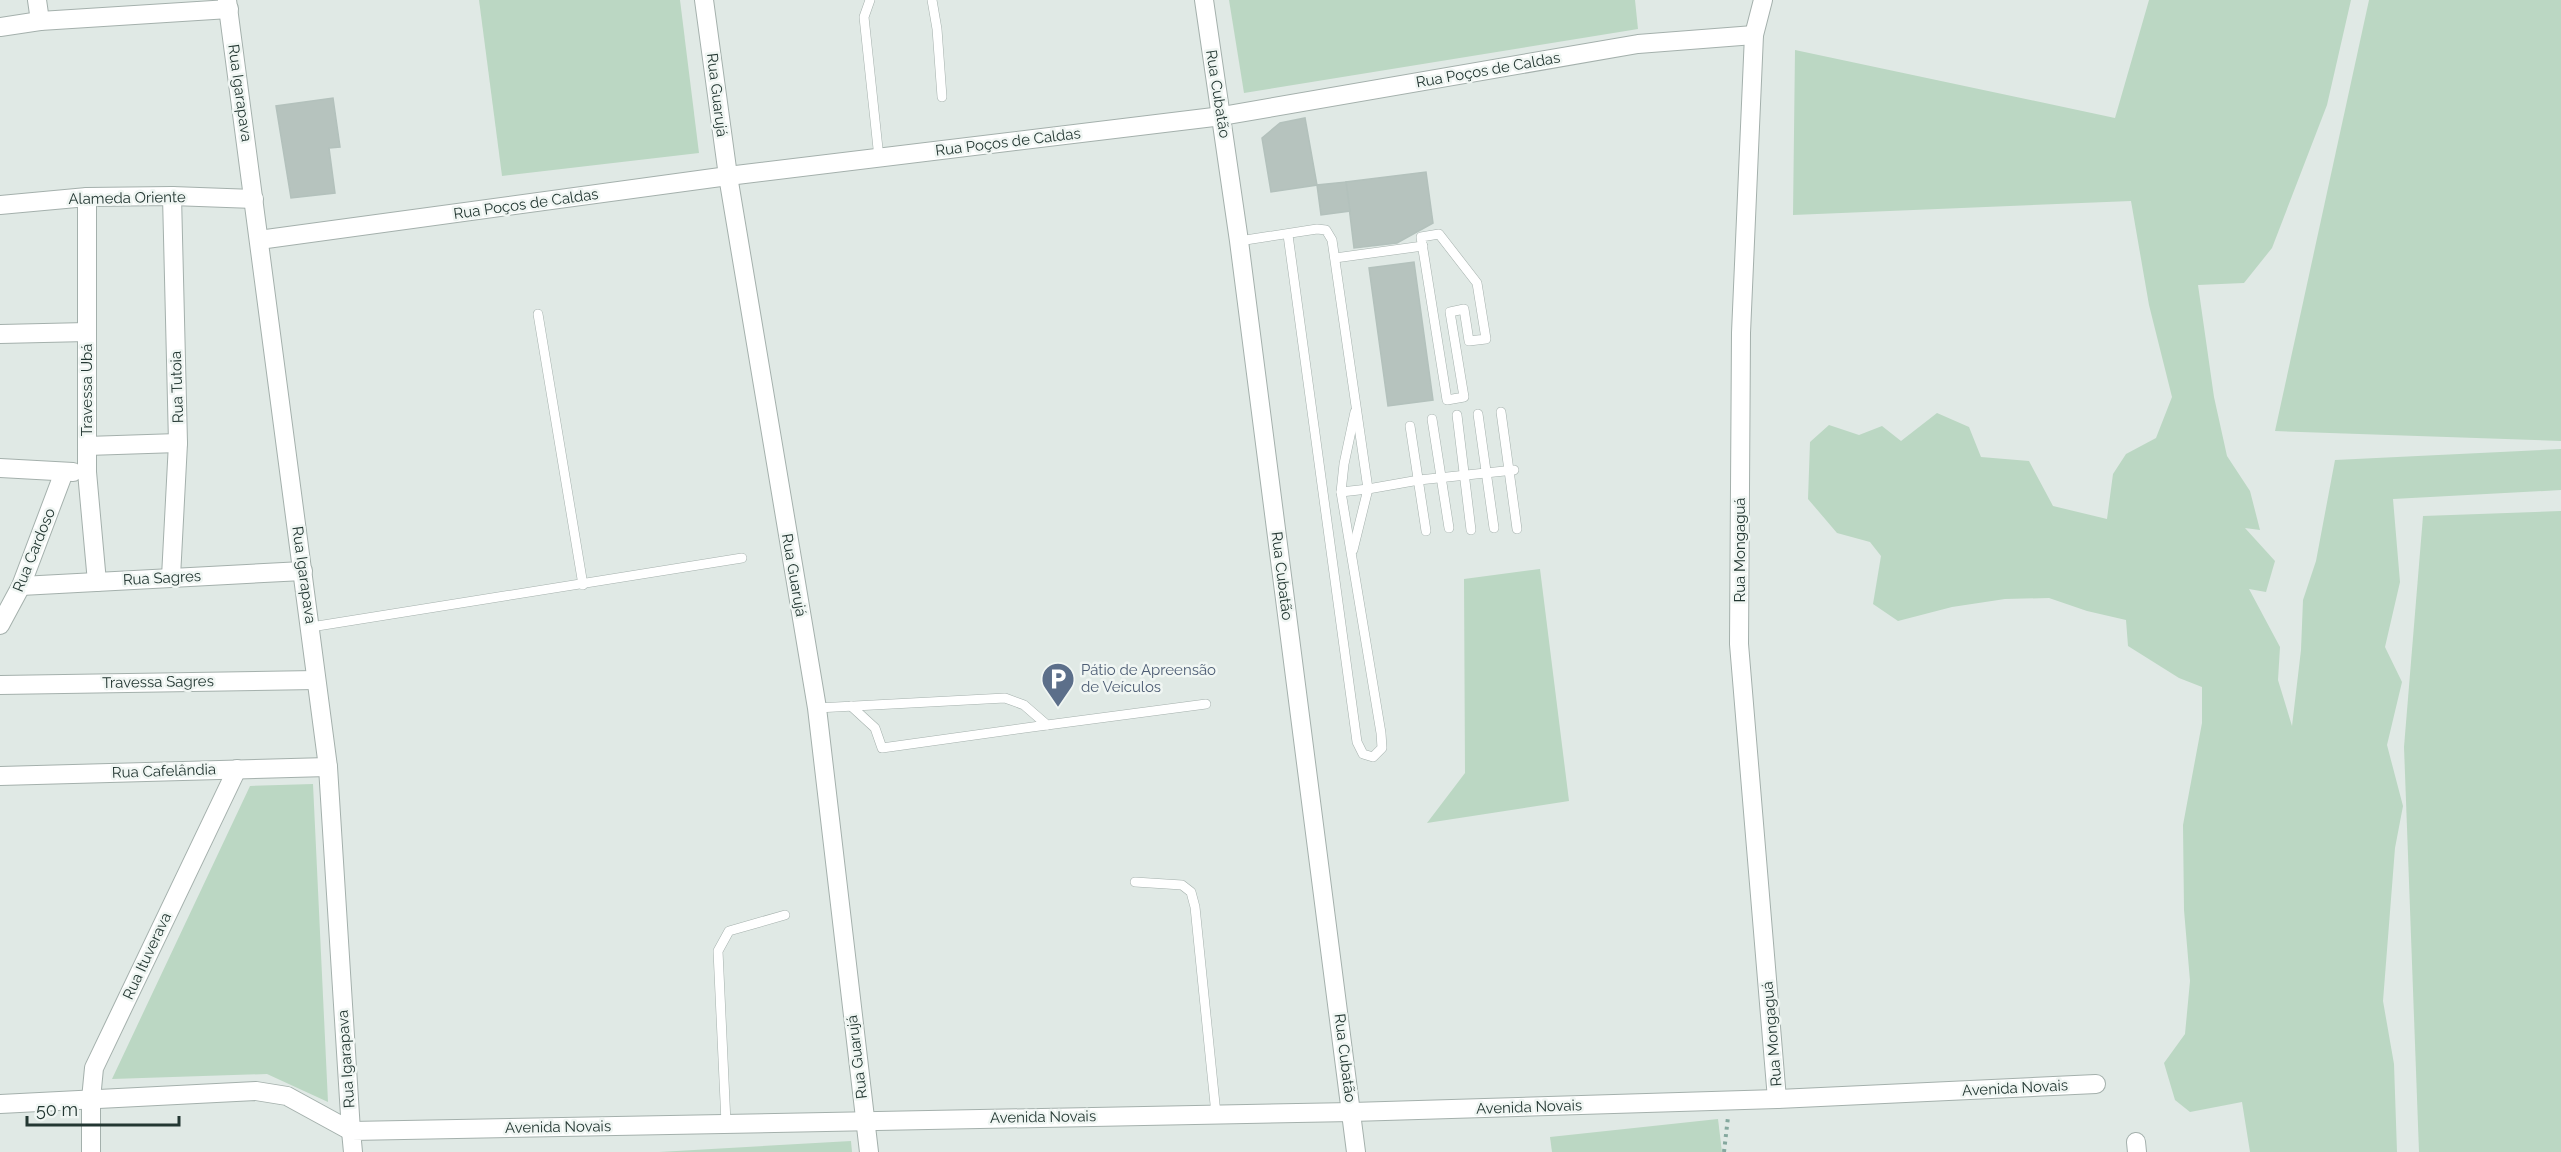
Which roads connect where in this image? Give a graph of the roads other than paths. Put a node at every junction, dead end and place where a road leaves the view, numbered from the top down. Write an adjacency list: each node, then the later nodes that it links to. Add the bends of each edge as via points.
1 (37, 0): 8 (street)
2 (704, 0): 14 (street, Rua Guarujá)
3 (870, 0): 13 (lane, via 864,17)
4 (932, 0): 11 (lane)
5 (1204, 0): 12 (street, Rua Cubatão)
6 (1763, 0): 10 (street, Rua Mongaguá)
7 (228, 5): 8 (street); 17 (street, Rua Igarapava)
8 (40, 21): 9 (street)
9 (0, 27)
10 (1754, 35): 12 (street, Rua Poços de Caldas, via 1638,44); 72 (street, Rua Mongaguá, via 1741,333 1739,644)
11 (942, 97)
12 (1222, 116): 13 (street, Rua Poços de Caldas); 21 (street, Rua Cubatão)
13 (879, 158): 14 (street, Rua Poços de Caldas)
14 (728, 177): 20 (street, Rua Poços de Caldas); 63 (street, Rua Guarujá)
15 (172, 196): 16 (street, Alameda Oriente); 17 (street, Alameda Oriente); 33 (street, Rua Tutoia)
16 (87, 197): 18 (street, Alameda Oriente); 25 (street, Travessa Ubá)
17 (254, 199): 20 (street, Rua Igarapava)
18 (0, 205)
19 (1288, 235): 21 (lane); 23 (lane, via 1326,230); 50 (lane, via 1357,742 1363,754 1373,757 1382,748 1381,733)
20 (259, 240): 52 (street, Rua Igarapava)
21 (1239, 241): 74 (street, Rua Cubatão)
22 (1422, 246): 22 (lane, via 1447,400 1464,397 1450,312 1464,309 1469,342 1486,339 1477,283 1439,234 1421,237); 23 (lane)
23 (1335, 258): 27 (lane)
24 (538, 314): 55 (lane)
25 (87, 332): 26 (street); 34 (street, Travessa Ubá)
26 (0, 334)
27 (1357, 404): 43 (lane); 44 (lane)
28 (1501, 412): 36 (lane)
29 (1478, 414): 39 (lane)
30 (1457, 415): 40 (lane)
31 (1432, 419): 41 (lane)
32 (1410, 426): 42 (lane)
33 (178, 443): 34 (street); 53 (street, Rua Tutoia)
34 (87, 446): 38 (street, Travessa Ubá)
35 (0, 468): 37 (street)
36 (1511, 470): 39 (lane); 47 (lane)
37 (64, 472): 38 (street); 56 (street, Rua Cardoso)
38 (87, 472): 54 (street, Travessa Ubá)
39 (1486, 473): 40 (lane); 46 (lane)
40 (1463, 475): 41 (lane); 48 (lane)
41 (1441, 477): 42 (lane); 45 (lane)
42 (1419, 480): 43 (lane); 49 (lane)
43 (1368, 489): 44 (lane); 50 (lane)
44 (1341, 492): 50 (lane)
45 (1449, 528)
46 (1494, 528)
47 (1517, 529)
48 (1472, 530)
49 (1426, 531)
50 (1352, 556)
51 (742, 558): 55 (lane)
52 (303, 571): 53 (street, Rua Sagres); 58 (street, Rua Igarapava)
53 (171, 577): 54 (street, Rua Sagres)
54 (97, 582): 56 (street, Rua Sagres)
55 (583, 585): 58 (lane)
56 (21, 586): 57 (street, Rua Cardoso)
57 (0, 625)
58 (311, 627): 59 (street, Rua Igarapava)
59 (316, 680): 60 (street, Travessa Sagres); 65 (street, Rua Igarapava)
60 (0, 685)
61 (1206, 704): 64 (lane)
62 (851, 706): 63 (lane); 64 (lane, via 1005,698 1024,705); 64 (lane, via 875,728 882,748)
63 (817, 708): 76 (street, Rua Guarujá)
64 (1047, 725)
65 (328, 767): 66 (street, Rua Cafelândia); 78 (street, Rua Igarapava)
66 (237, 769): 67 (street, Rua Cafelândia); 71 (street, Rua Ituverava, via 94,1068)
67 (0, 776)
68 (1135, 882): 75 (lane, via 1182,885 1191,891)
69 (785, 915): 77 (lane, via 729,931 718,951)
70 (2096, 1084): 72 (street, Avenida Novais)
71 (91, 1099): 73 (street); 78 (street, via 256,1091 287,1096); 79 (street, Rua Ituverava)
72 (1777, 1099): 74 (street, Avenida Novais)
73 (0, 1104)
74 (1352, 1112): 75 (street, Avenida Novais); 82 (street, Rua Cubatão)
75 (1216, 1114): 76 (street, Avenida Novais)
76 (864, 1120): 77 (street, Avenida Novais); 81 (street, Rua Guarujá)
77 (726, 1123): 78 (street, Avenida Novais)
78 (351, 1131): 80 (street, Rua Igarapava)
79 (91, 1152)
80 (353, 1152)
81 (869, 1152)
82 (1356, 1152)

